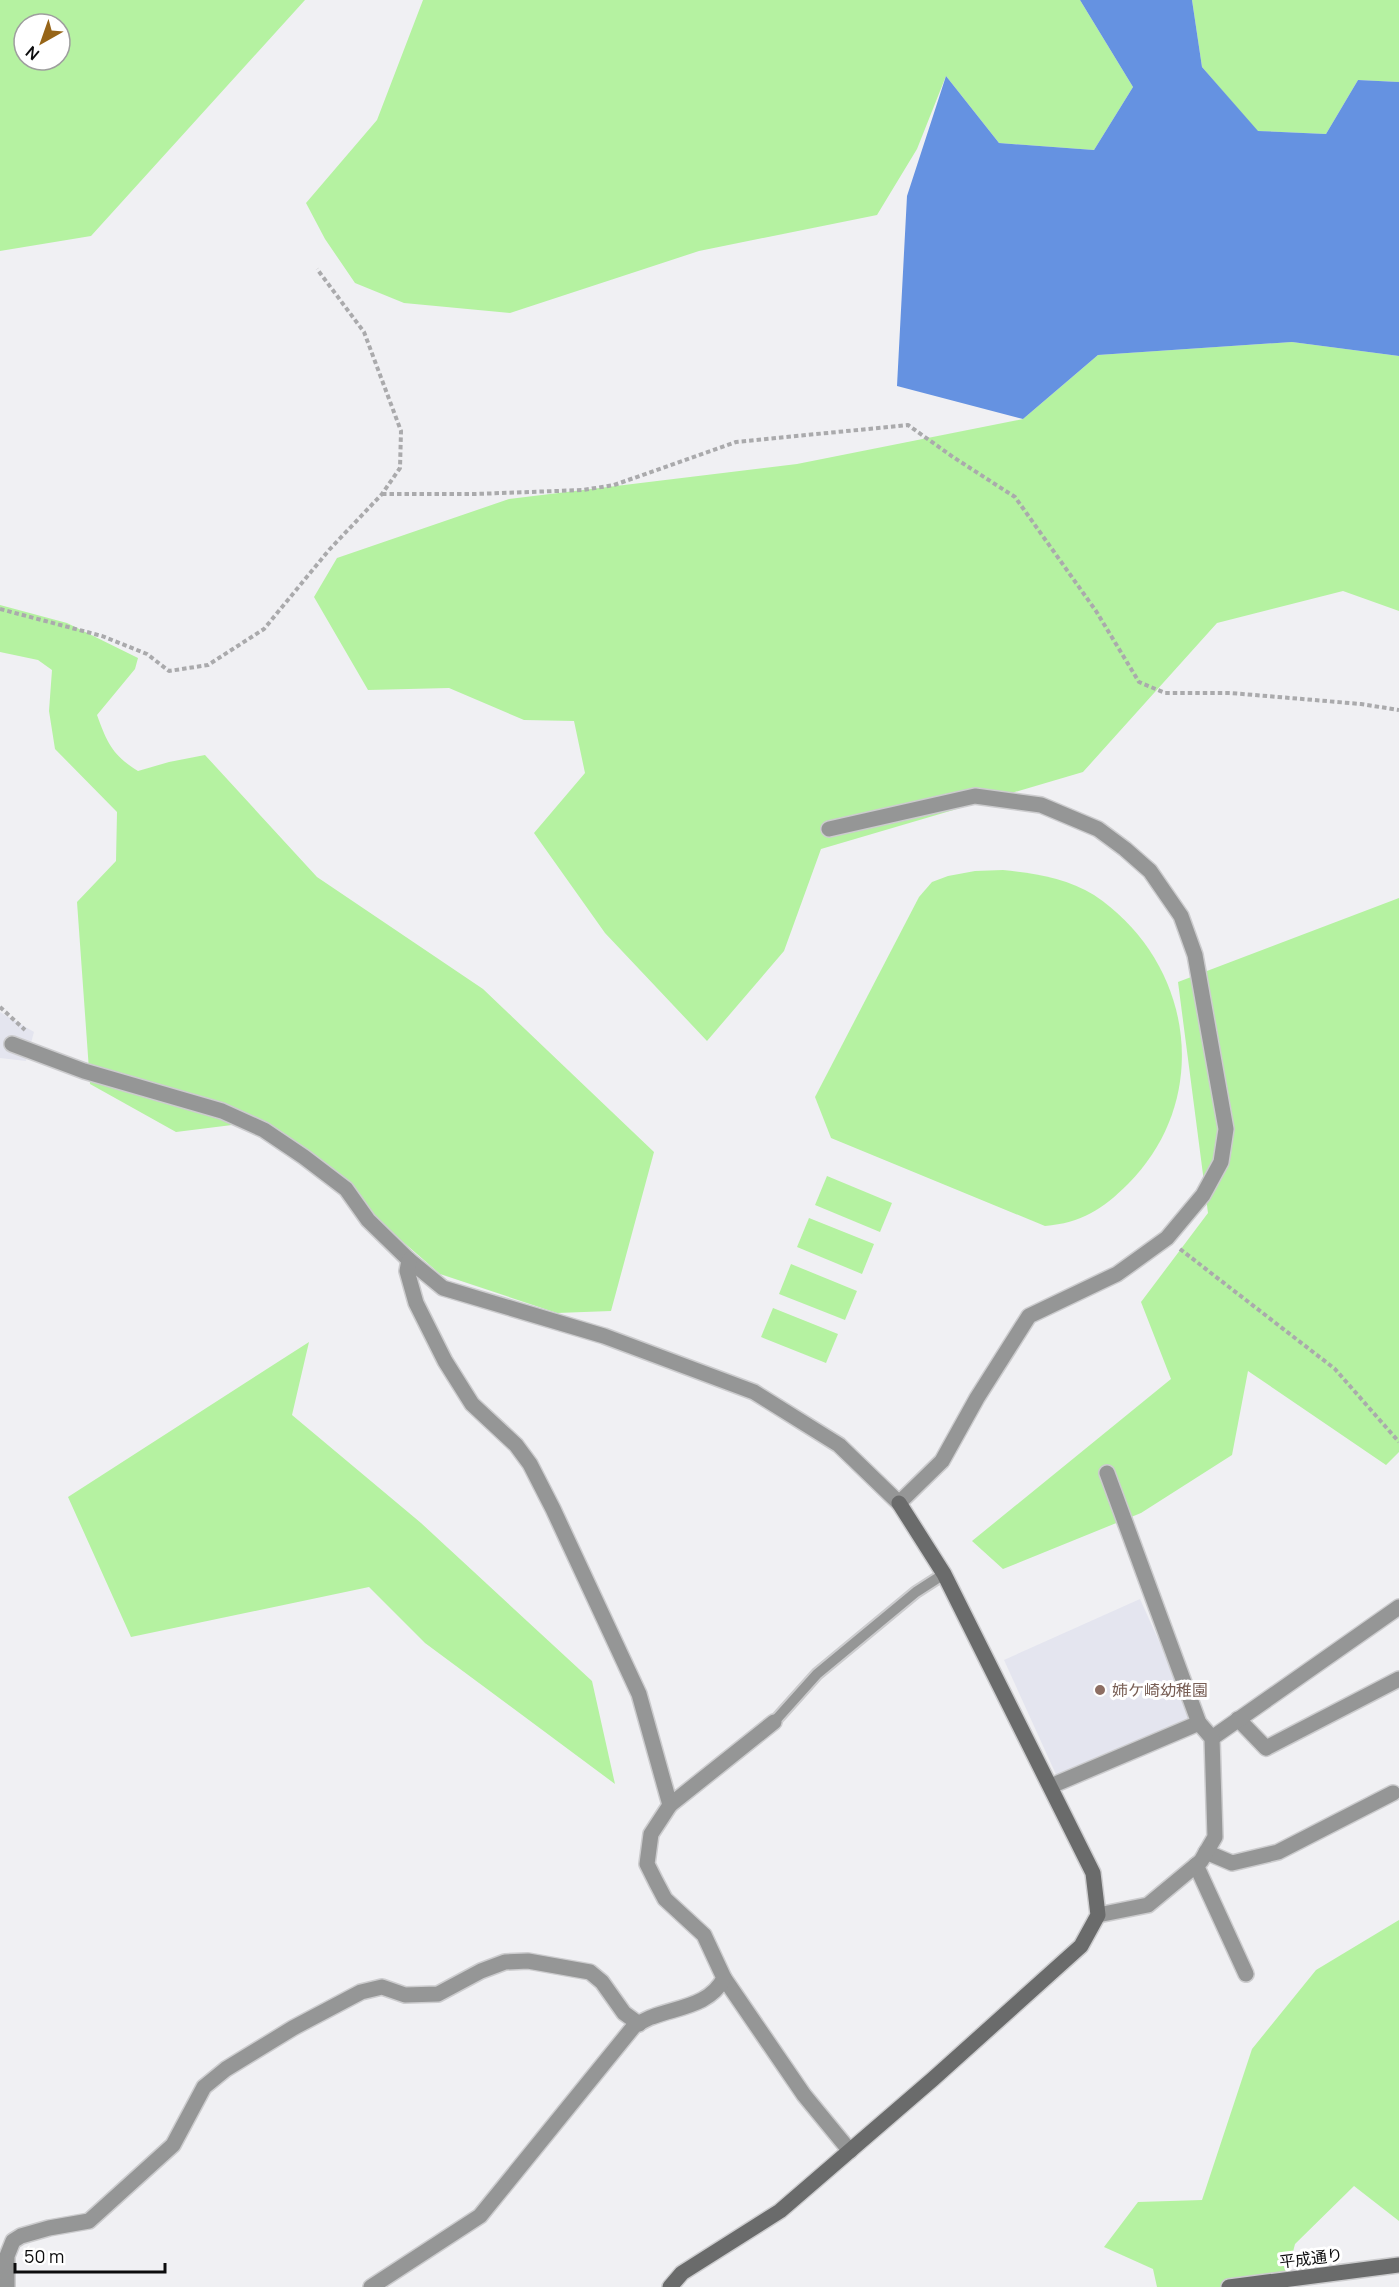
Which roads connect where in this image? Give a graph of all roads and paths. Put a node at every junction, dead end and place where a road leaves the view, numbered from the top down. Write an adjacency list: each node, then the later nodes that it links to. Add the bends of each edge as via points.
1 (317, 269): 2 (path, via 364,332 401,431 400,468)
2 (382, 494): 3 (path, via 329,550 264,629 208,665 170,671 147,654 102,636); 4 (path, via 583,490 614,485 736,442 908,425 1015,497 1096,611 1138,682 1165,693 1231,693)
3 (0, 609)
4 (1399, 710)
5 (829, 829): 7 (street, via 975,796 1041,805 1098,829 1150,871 1181,916 1195,955 1226,1129 1221,1162 1203,1195)
6 (12, 1044): 8 (street, via 84,1071 222,1111 264,1130 346,1189 368,1220)
7 (1167, 1238): 9 (path, via 1335,1369); 11 (street, via 1117,1274 1029,1316 942,1461)
8 (409, 1260): 11 (street, via 443,1288 604,1336 754,1392 839,1445); 21 (street, via 407,1271 416,1303 446,1361 472,1404 530,1464 553,1509 639,1694)
9 (1399, 1442)
10 (1107, 1473): 17 (street)
11 (899, 1503): 12 (street)
12 (944, 1574): 16 (lane, via 916,1592 817,1674); 19 (street)
13 (1399, 1607): 15 (street)
14 (1399, 1679): 15 (street, via 1266,1748)
15 (1238, 1719): 18 (street)
16 (774, 1722): 21 (street)
17 (1199, 1723): 18 (street); 19 (street)
18 (1212, 1738): 22 (street, via 1215,1837)
19 (1051, 1786): 24 (street, via 1093,1873)
20 (1393, 1793): 22 (street, via 1278,1852 1232,1863)
21 (670, 1805): 26 (street, via 651,1834 647,1864 665,1899 704,1935)
22 (1206, 1852): 23 (street)
23 (1196, 1865): 24 (street, via 1148,1905); 25 (street)
24 (1098, 1914): 28 (street, via 1081,1946)
25 (1245, 1974)
26 (724, 1978): 27 (street, via 698,2003); 28 (street, via 804,2095)
27 (639, 2024): 30 (street, via 624,2013 590,1972 528,1961 505,1962 438,1994 405,1995 382,1987 362,1992 293,2028 204,2087 173,2145 89,2221 49,2228 14,2241 7,2256); 31 (street, via 480,2216)
28 (850, 2151): 32 (street, via 780,2211 682,2273)
29 (1399, 2265): 33 (street, 平成通り)
30 (7, 2287)
31 (371, 2287)
32 (670, 2287)
33 (1229, 2287)

